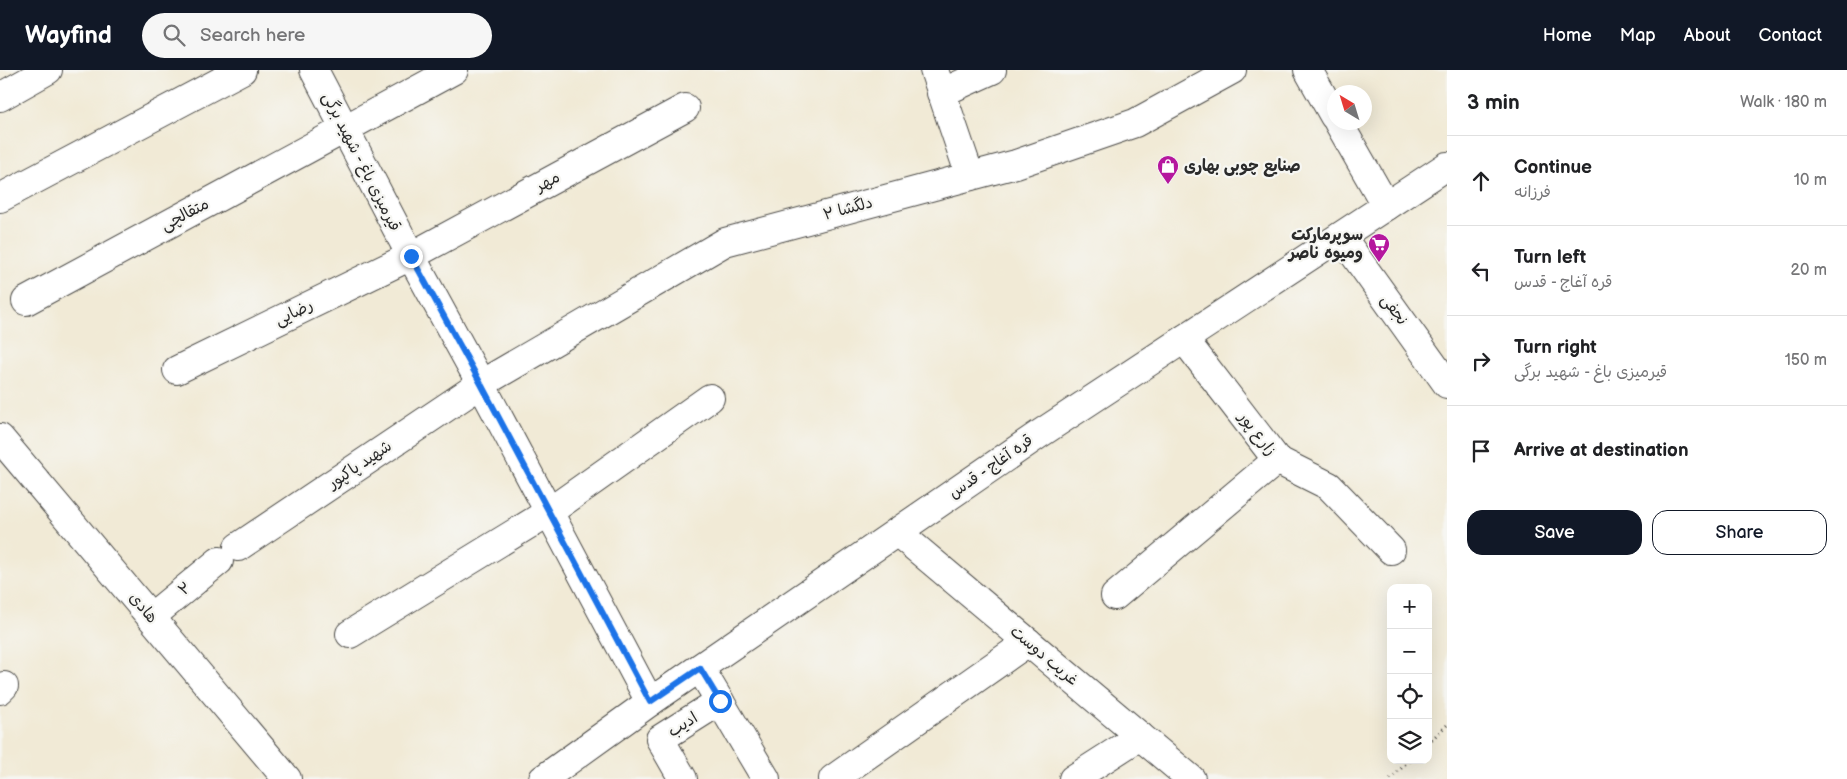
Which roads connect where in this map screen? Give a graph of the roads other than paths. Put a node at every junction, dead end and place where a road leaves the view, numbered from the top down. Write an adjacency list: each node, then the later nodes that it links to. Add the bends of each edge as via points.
1 (48, 70): 9 (street)
2 (242, 70): 16 (street)
3 (314, 70): 12 (street, قیرمیزی باغ - شهید برگی)
4 (454, 70): 12 (street, متقالچی)
5 (992, 70): 8 (street)
6 (1232, 70): 15 (street, دلگشا ۲, via 1135,123 1016,164)
7 (1308, 70): 10 (street)
8 (938, 81): 15 (street)
9 (0, 96)
10 (1327, 104)
11 (685, 108): 19 (street, مهر)
12 (344, 130): 19 (street, قیرمیزی باغ - شهید برگی); 20 (street, متقالچی)
13 (1343, 130): 17 (street)
14 (1447, 166): 17 (street, قره آغاج - قدس)
15 (970, 176): 23 (street, دلگشا ۲, via 725,242)
16 (0, 198)
17 (1386, 206): 18 (street, قره آغاج - قدس)
18 (1341, 236): 21 (street, قره آغاج - قدس); 24 (street, نجفی)
19 (411, 256): 22 (street, رضایی); 23 (street, قیرمیزی باغ - شهید برگی)
20 (26, 301)
21 (1184, 339): 27 (street, زارع پور); 29 (street, قره آغاج - قدس)
22 (177, 370)
23 (481, 384): 28 (street, قیرمیزی باغ - شهید برگی); 31 (street, شهید پاکپور)
24 (1447, 384)
25 (710, 398): 28 (street)
26 (0, 438): 33 (street, هادی)
27 (1277, 460): 30 (street, زارع پور, via 1330,486); 32 (street)
28 (549, 512): 34 (street); 38 (street, قیرمیزی باغ - شهید برگی)
29 (897, 532): 35 (street, غریب دوست); 36 (street, قره آغاج - قدس)
30 (1391, 550)
31 (229, 554): 33 (street, ۲)
32 (1115, 596)
33 (151, 617): 40 (street, هادی)
34 (350, 634)
35 (1028, 642): 39 (street, غریب دوست); 44 (street)
36 (700, 668): 37 (street); 38 (street, قره آغاج - قدس)
37 (720, 701): 42 (street, ادیب, via 660,739); 43 (street)
38 (650, 702): 41 (street, قره آغاج - قدس)
39 (1140, 736): 45 (street); 46 (street, غریب دوست)
40 (287, 779)
41 (543, 779)
42 (683, 779)
43 (766, 779)
44 (833, 779)
45 (1073, 779)
46 (1191, 779)

